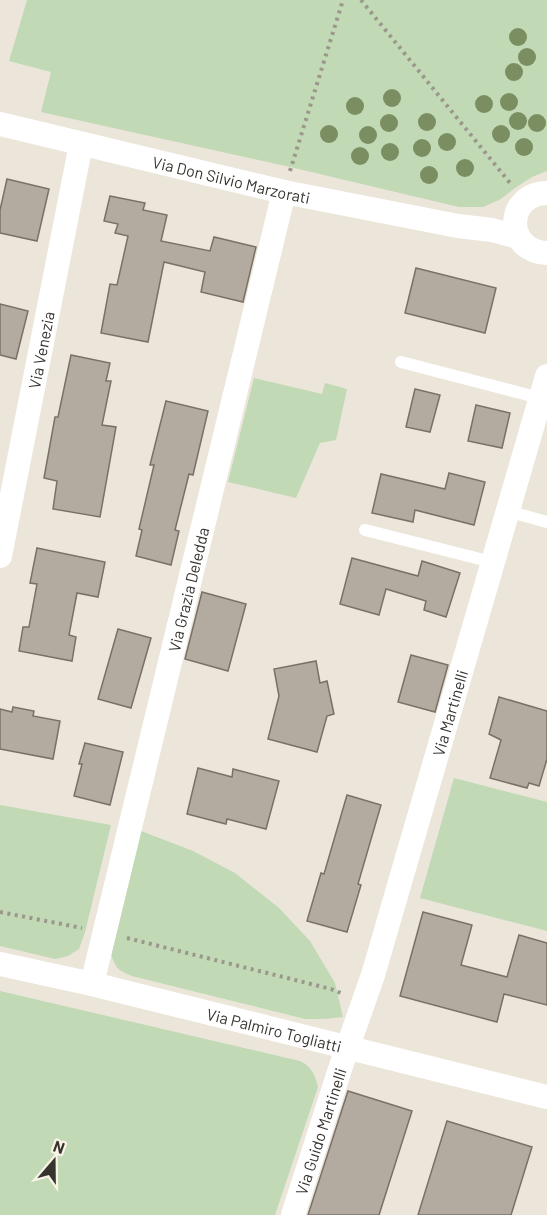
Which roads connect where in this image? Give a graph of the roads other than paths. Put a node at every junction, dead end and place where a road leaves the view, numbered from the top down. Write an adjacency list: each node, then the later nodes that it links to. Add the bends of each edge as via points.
1 (0, 124): 2 (street, Via Don Silvio Marzorati)
2 (81, 144): 3 (street, Via Don Silvio Marzorati); 11 (street, Via Venezia)
3 (284, 192): 4 (street, Via Don Silvio Marzorati, via 465,226); 14 (street, Via Grazia Deledda)
4 (526, 211): 5 (street, via 527,247)
5 (544, 258)
6 (401, 362): 7 (lane)
7 (544, 387): 8 (street, Via Martinelli)
8 (507, 511): 9 (lane); 12 (street, Via Martinelli)
9 (547, 522)
10 (365, 530): 12 (lane)
11 (0, 556)
12 (492, 562): 15 (street, Via Martinelli, via 373,975)
13 (0, 963): 14 (street, Via Palmiro Togliatti)
14 (92, 984): 15 (street, Via Palmiro Togliatti)
15 (348, 1047): 16 (street, Via Palmiro Togliatti); 17 (street, Via Guido Martinelli)
16 (547, 1097)
17 (292, 1215)

